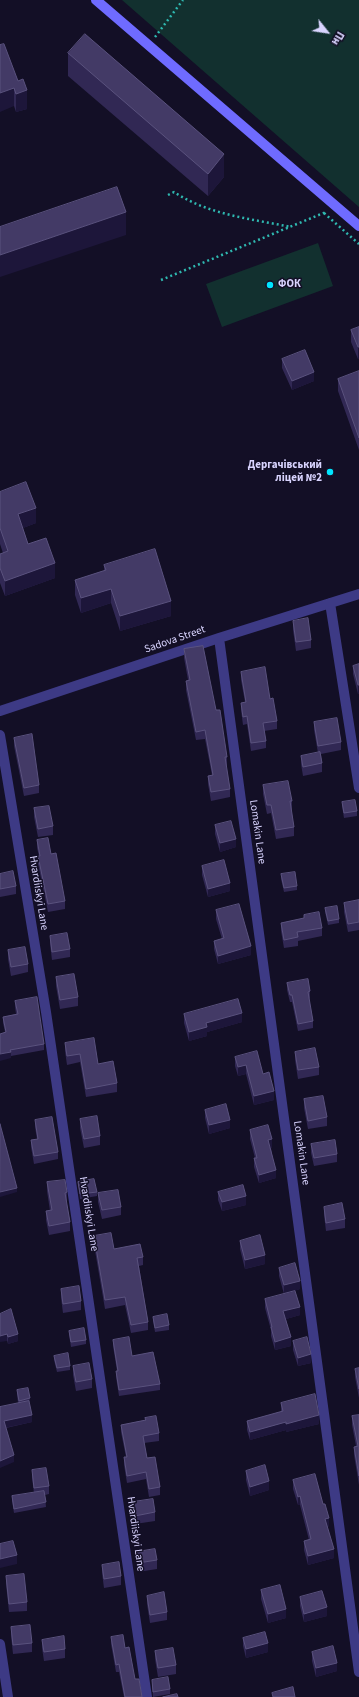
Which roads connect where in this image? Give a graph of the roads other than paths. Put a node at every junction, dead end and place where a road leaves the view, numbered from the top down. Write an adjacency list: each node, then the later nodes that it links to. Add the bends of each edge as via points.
1 (96, 0): 2 (street)
2 (359, 226)
3 (359, 594): 4 (street, Sadova Street)
4 (330, 603): 5 (street, Sadova Street); 8 (street)
5 (219, 638): 6 (street, Sadova Street); 10 (street, Lomakin Lane)
6 (0, 711)
7 (0, 735): 12 (street, Hvardiiskyi Lane, via 46,1012)
8 (359, 788)
9 (0, 1644): 11 (street)
10 (359, 1672)
11 (8, 1697)
12 (147, 1697)

